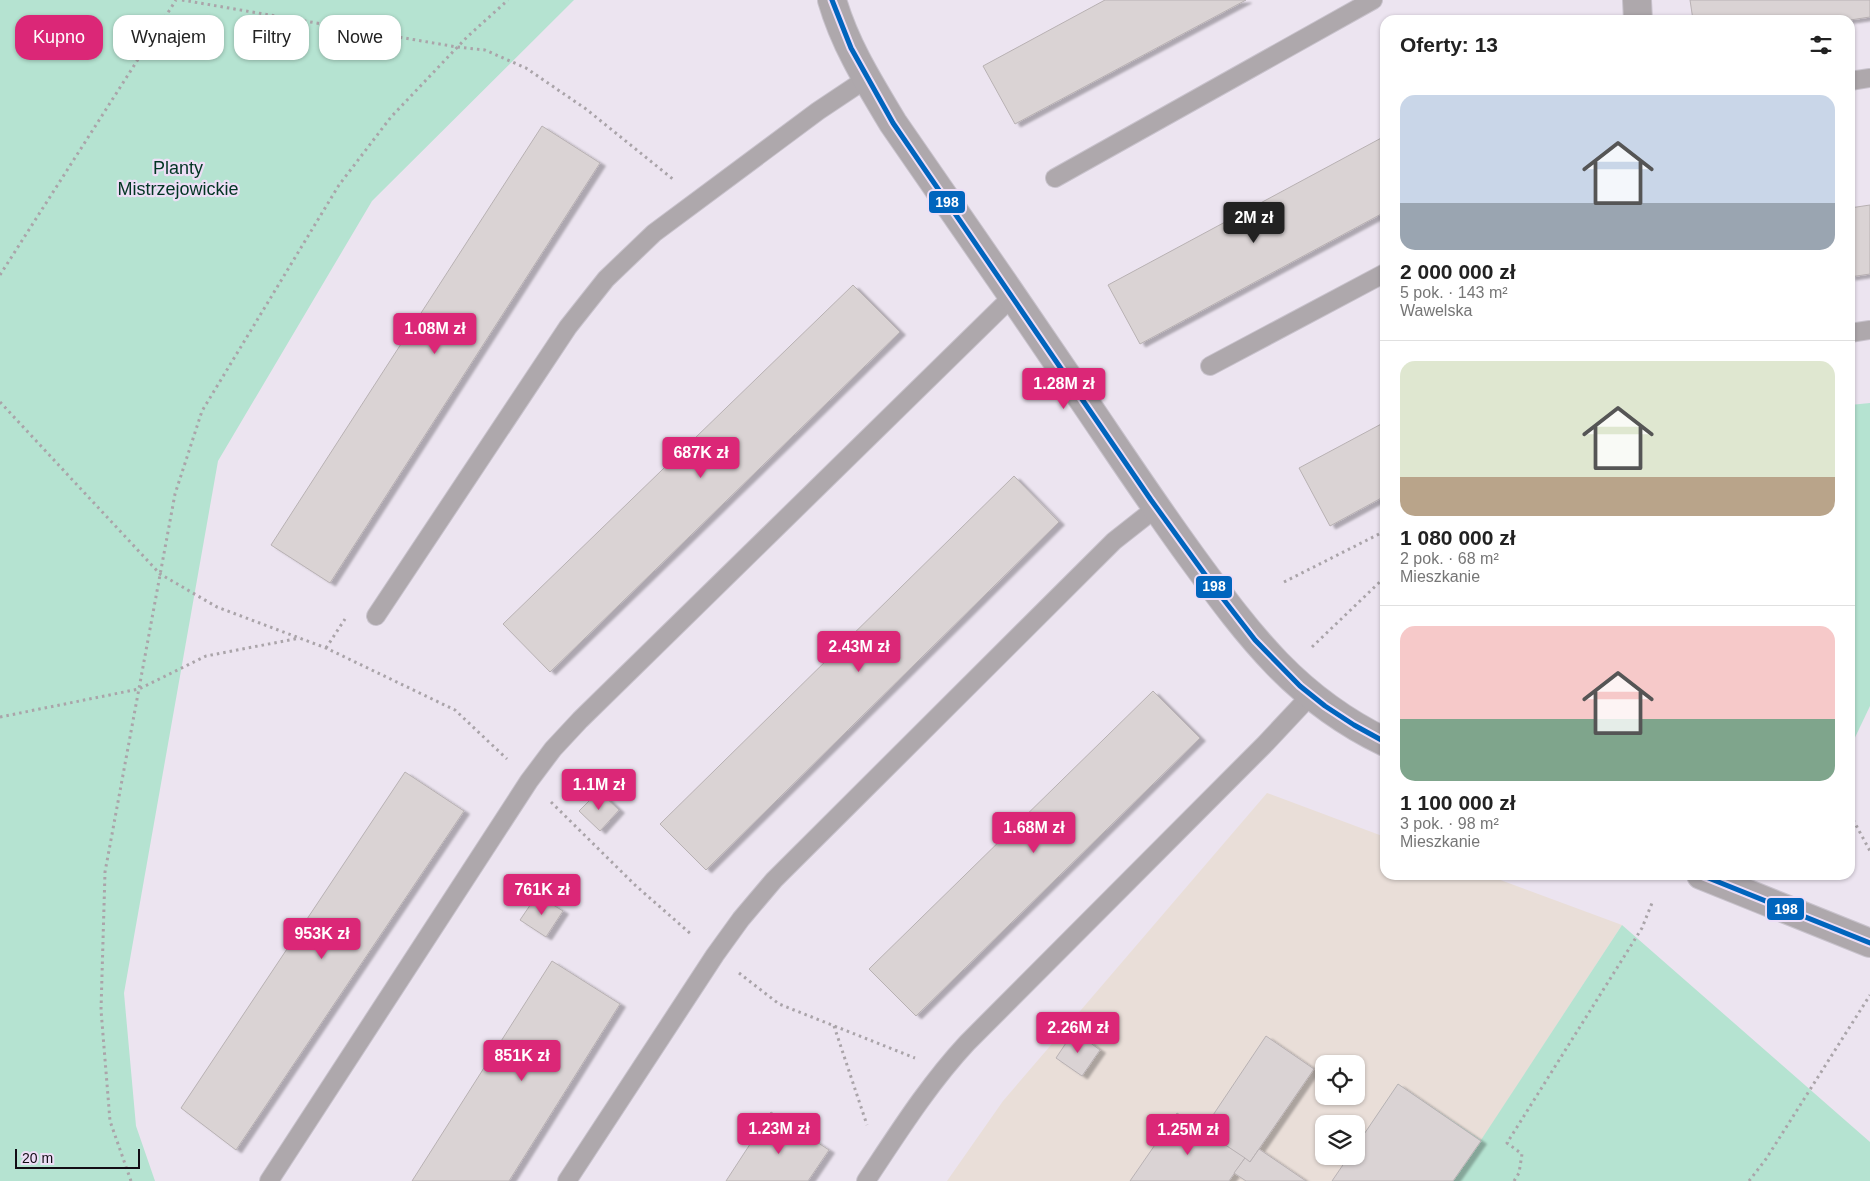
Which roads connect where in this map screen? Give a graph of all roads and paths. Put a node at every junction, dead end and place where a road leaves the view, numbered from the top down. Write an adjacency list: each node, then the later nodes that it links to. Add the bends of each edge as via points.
1 (176, 0): 14 (path)
2 (182, 0): 8 (path)
3 (508, 0): 8 (path)
4 (832, 0): 10 (street)
5 (1373, 0): 12 (lane)
6 (1637, 0): 7 (street)
7 (1638, 15)
8 (457, 47): 13 (path, via 485,50 526,68 586,108); 23 (path, via 391,117 339,185 202,411 174,494)
9 (1870, 78): 11 (lane)
10 (866, 79): 16 (street); 26 (lane, via 818,110 654,233 606,279 568,327)
11 (1855, 80)
12 (1055, 178)
13 (676, 182)
14 (0, 275)
15 (1380, 276): 19 (lane)
16 (1013, 296): 21 (street); 33 (lane, via 580,720)
17 (1870, 330): 18 (lane)
18 (1855, 332)
19 (1210, 366)
20 (0, 402): 23 (path)
21 (1156, 508): 30 (street, via 1234,616 1273,662); 39 (lane, via 1114,542 774,880)
22 (1380, 534): 24 (path)
23 (160, 574): 27 (path, via 218,607); 29 (path)
24 (1284, 582)
25 (1380, 582): 28 (path)
26 (376, 616)
27 (300, 638): 29 (path, via 206,656); 33 (path, via 455,710)
28 (1310, 649)
29 (139, 689): 31 (path); 44 (path, via 105,872 100,1010 110,1121)
30 (1310, 696): 32 (street); 42 (lane)
31 (0, 717)
32 (1380, 739)
33 (529, 780): 39 (path, via 635,885); 45 (lane)
34 (1855, 823): 35 (path)
35 (1870, 851)
36 (1713, 880): 38 (street)
37 (1652, 903): 48 (path, via 1642,928 1507,1143 1522,1154 1519,1173)
38 (1870, 943)
39 (715, 954): 41 (path, via 779,1004); 46 (lane)
40 (1870, 995): 49 (path)
41 (834, 1026): 42 (path); 43 (path)
42 (943, 1069): 47 (lane)
43 (869, 1133)
44 (131, 1181)
45 (269, 1181)
46 (567, 1181)
47 (866, 1181)
48 (1514, 1181)
49 (1749, 1181)

